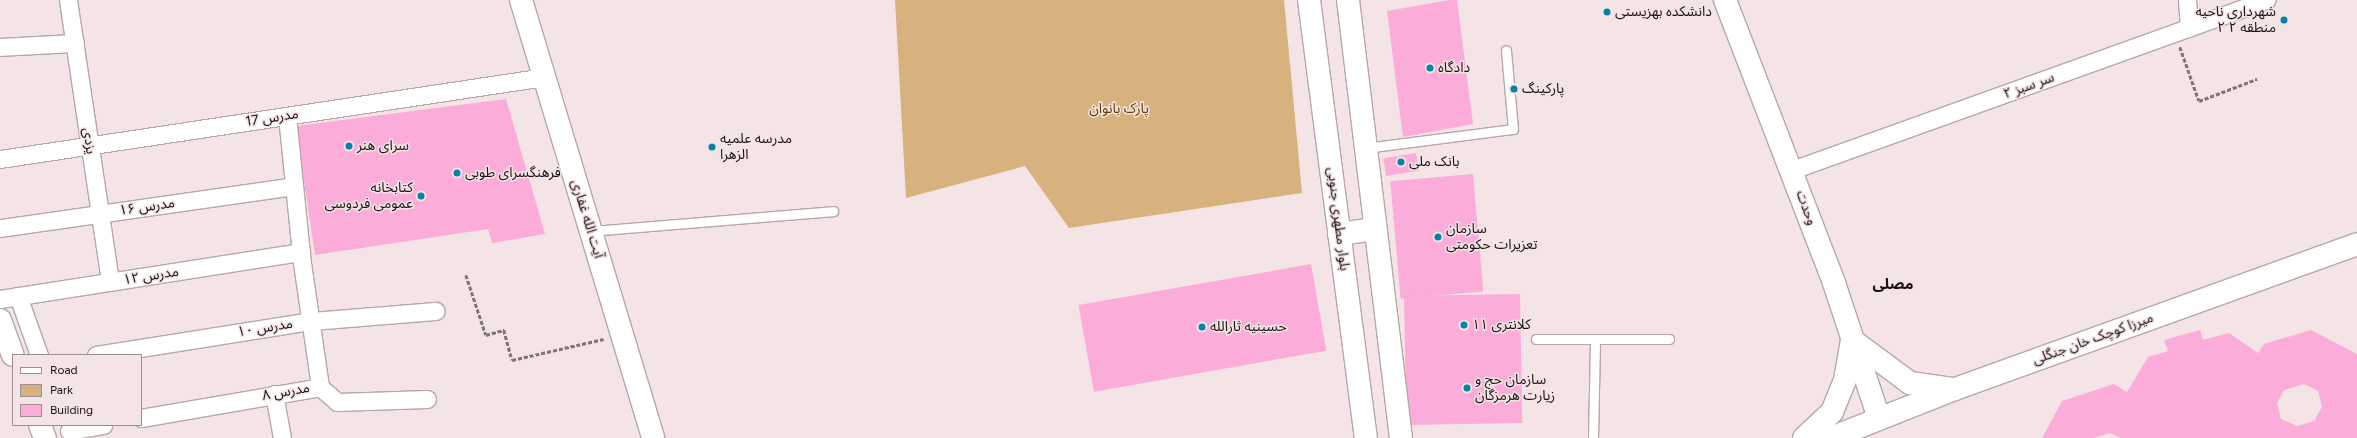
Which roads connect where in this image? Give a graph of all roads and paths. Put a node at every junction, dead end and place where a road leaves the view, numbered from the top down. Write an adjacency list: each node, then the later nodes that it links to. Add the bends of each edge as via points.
1 (68, 0): 9 (street, یزدی)
2 (521, 0): 12 (street, آیت الله غفاری)
3 (1310, 0): 25 (street, بلوار مطهری جنوبی)
4 (1348, 0): 16 (street)
5 (1725, 0): 18 (street, وحدت)
6 (2187, 0): 8 (street)
7 (2266, 0): 8 (street, سر سبز ۲)
8 (2182, 31): 13 (path, via 2199,101); 18 (street, سر سبز ۲)
9 (75, 43): 10 (street); 15 (street, یزدی)
10 (0, 47)
11 (1506, 50): 16 (lane, via 1513,130)
12 (544, 77): 14 (street, مدرس 17); 24 (street, آیت الله غفاری)
13 (2257, 79)
14 (287, 116): 15 (street, مدرس 17); 19 (street)
15 (89, 146): 17 (street, مدرس 17); 21 (street, یزدی)
16 (1366, 148): 23 (street)
17 (0, 159)
18 (1792, 170): 39 (street, وحدت)
19 (294, 186): 21 (street, مدرس ۱۶); 27 (street)
20 (833, 211): 24 (lane)
21 (100, 214): 22 (street, مدرس ۱۶); 29 (street, یزدی)
22 (0, 228)
23 (1375, 229): 25 (street); 56 (street)
24 (591, 231): 35 (street, آیت الله غفاری)
25 (1339, 234): 55 (street, بلوار مطهری جنوبی)
26 (2357, 244): 44 (street, میرزا کوچک خان جنگلی)
27 (301, 252): 29 (street, مدرس ۱۲); 34 (street)
28 (466, 275): 35 (path, via 486,335 504,330 512,360)
29 (110, 282): 30 (street, مدرس ۱۲)
30 (18, 296): 31 (street, مدرس ۱۲); 41 (street)
31 (0, 299)
32 (436, 311): 34 (street, مدرس ۱۰)
33 (0, 320): 40 (street)
34 (311, 321): 42 (street, مدرس ۱۰); 43 (street)
35 (622, 335): 54 (street, آیت الله غفاری)
36 (1536, 339): 37 (lane)
37 (1595, 339): 38 (lane); 57 (lane)
38 (1669, 339)
39 (1852, 340): 44 (street, via 1910,383); 48 (street, وحدت); 58 (street, via 1844,380 1832,412)
40 (13, 354)
41 (39, 354)
42 (102, 354)
43 (320, 387): 45 (street, مدرس ۸); 46 (street, مدرس ۸, via 337,402)
44 (1955, 389): 48 (street, میرزا کوچک خان جنگلی)
45 (274, 394): 47 (street, مدرس ۸); 53 (street)
46 (427, 399)
47 (142, 418)
48 (1879, 418): 59 (street, میرزا کوچک خان جنگلی)
49 (40, 426): 52 (street)
50 (97, 426): 51 (street)
51 (69, 431)
52 (45, 438)
53 (282, 438)
54 (653, 438)
55 (1366, 438)
56 (1400, 438)
57 (1593, 438)
58 (1804, 438)
59 (1831, 438)

